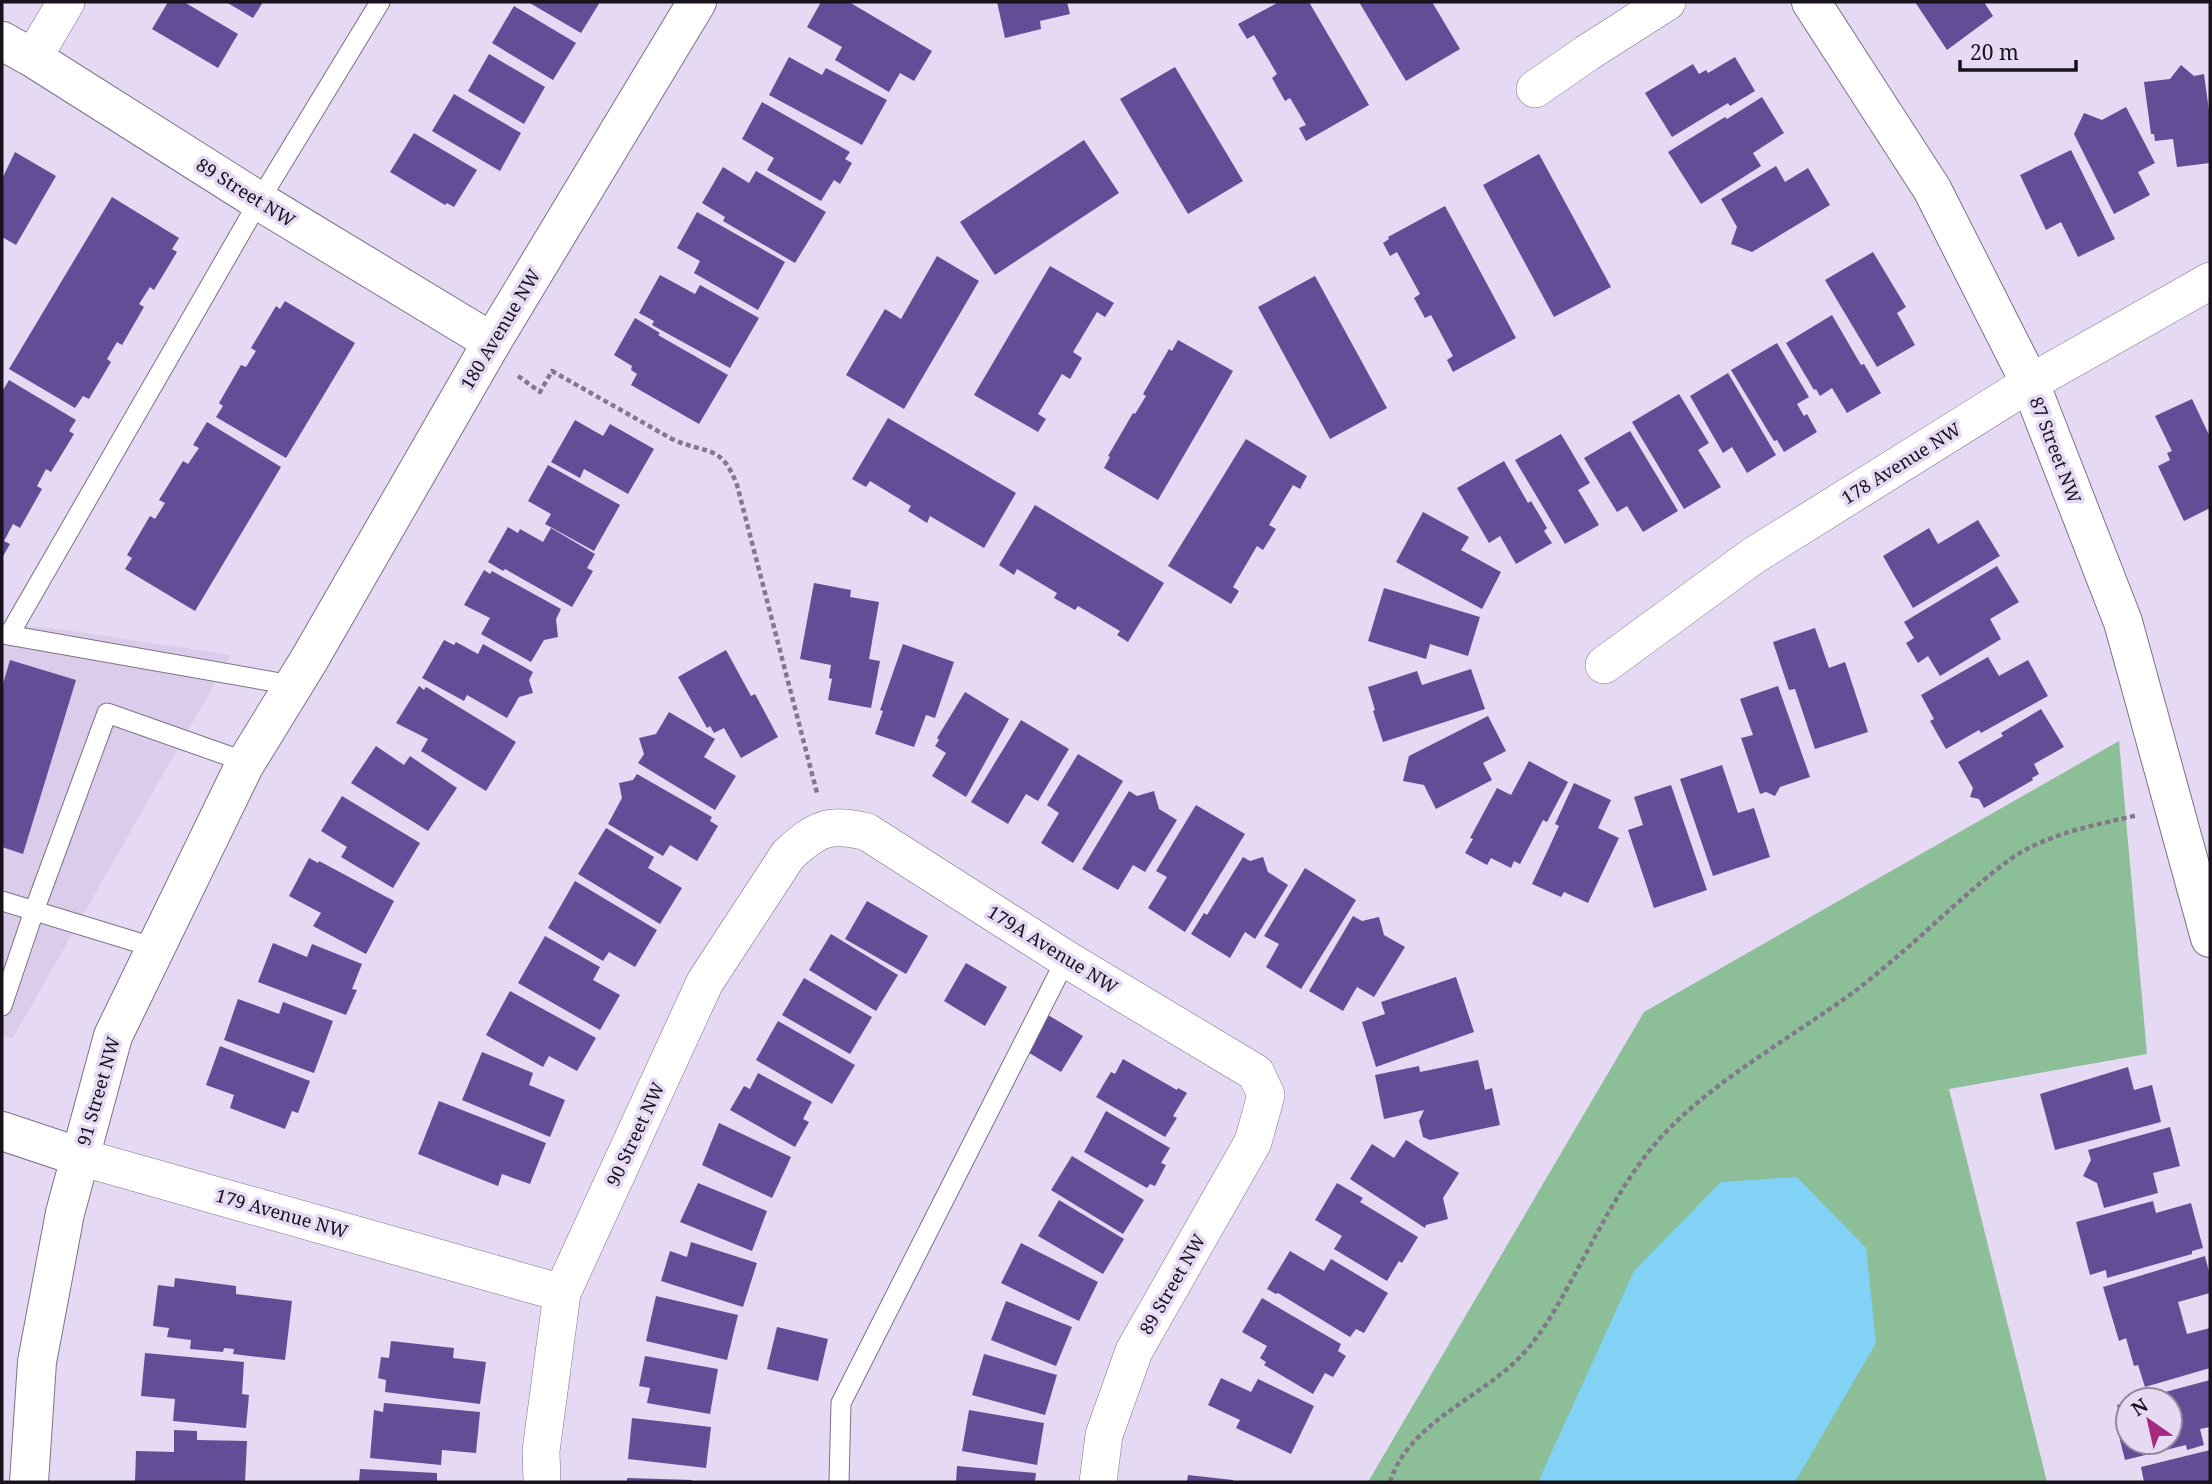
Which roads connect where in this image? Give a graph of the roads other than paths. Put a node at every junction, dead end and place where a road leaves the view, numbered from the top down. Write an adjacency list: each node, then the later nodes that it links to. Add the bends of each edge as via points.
1 (66, 2): 6 (street)
2 (380, 2): 8 (lane)
3 (696, 2): 10 (street, 180 Avenue NW)
4 (1667, 2): 7 (street)
5 (1811, 2): 11 (street, 87 Street NW, via 1932,189)
6 (17, 49): 8 (street, 89 Street NW)
7 (1535, 89)
8 (259, 201): 10 (street, 89 Street NW); 12 (lane)
9 (2210, 281): 11 (street, 178 Avenue NW)
10 (492, 342): 14 (street, 180 Avenue NW)
11 (2031, 383): 13 (street, 178 Avenue NW, via 1753,556); 19 (street, 87 Street NW, via 2123,622)
12 (5, 635): 14 (lane)
13 (1604, 665)
14 (300, 672): 15 (street, 91 Street NW)
15 (246, 762): 18 (lane, via 107,713); 20 (street, 91 Street NW)
16 (825, 828): 21 (street, 179A Avenue NW, via 867,832); 26 (street, 90 Street NW, via 788,855 705,982)
17 (2, 901): 18 (lane)
18 (34, 911): 20 (lane); 22 (lane)
19 (2210, 938)
20 (156, 948): 25 (street, 91 Street NW, via 113,1036)
21 (1066, 959): 23 (street, 179A Avenue NW, via 1256,1073); 29 (lane, via 841,1403)
22 (2, 1006)
23 (1266, 1094): 30 (street, 89 Street NW, via 1253,1142 1134,1351 1104,1435)
24 (2, 1130): 25 (street, 179 Avenue NW)
25 (80, 1157): 26 (street, 179 Avenue NW); 27 (street, 91 Street NW, via 37,1362)
26 (562, 1293): 28 (street, 90 Street NW, via 541,1451)
27 (29, 1482)
28 (542, 1482)
29 (839, 1482)
30 (1098, 1482)

